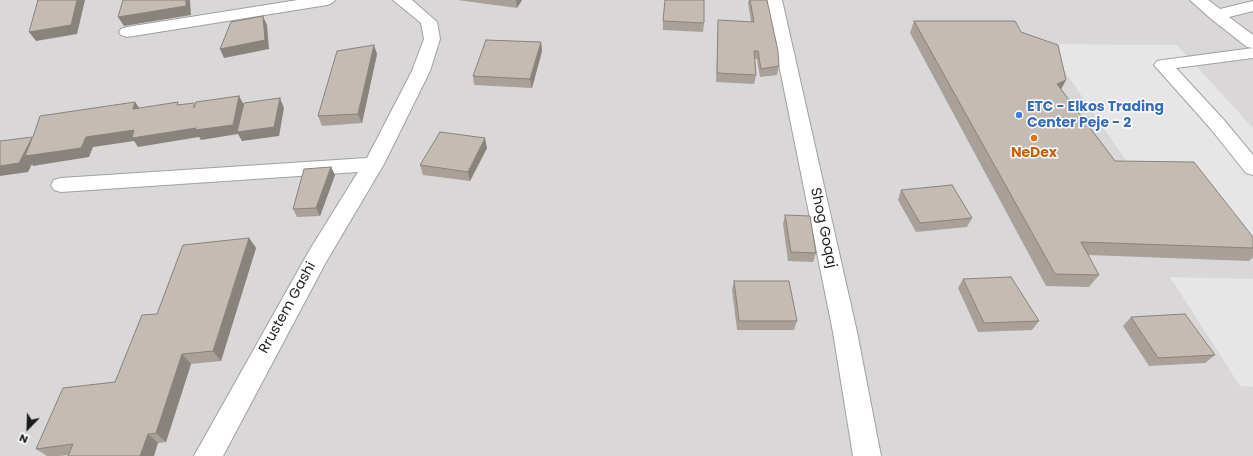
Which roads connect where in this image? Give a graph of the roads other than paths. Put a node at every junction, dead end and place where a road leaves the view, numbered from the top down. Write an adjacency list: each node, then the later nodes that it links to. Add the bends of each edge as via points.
1 (327, 0): 7 (street)
2 (402, 0): 10 (street, Rrustem Gashi, via 429,22 432,39 421,71)
3 (774, 0): 14 (street, Shog Goqaj, via 844,332)
4 (1198, 0): 6 (street)
5 (1253, 6): 6 (street)
6 (1216, 15): 8 (street)
7 (127, 32)
8 (1253, 43)
9 (1253, 53): 11 (street, via 1163,65)
10 (374, 164): 12 (street); 13 (street, Rrustem Gashi, via 317,257)
11 (1253, 168)
12 (61, 185)
13 (208, 456)
14 (867, 456)

